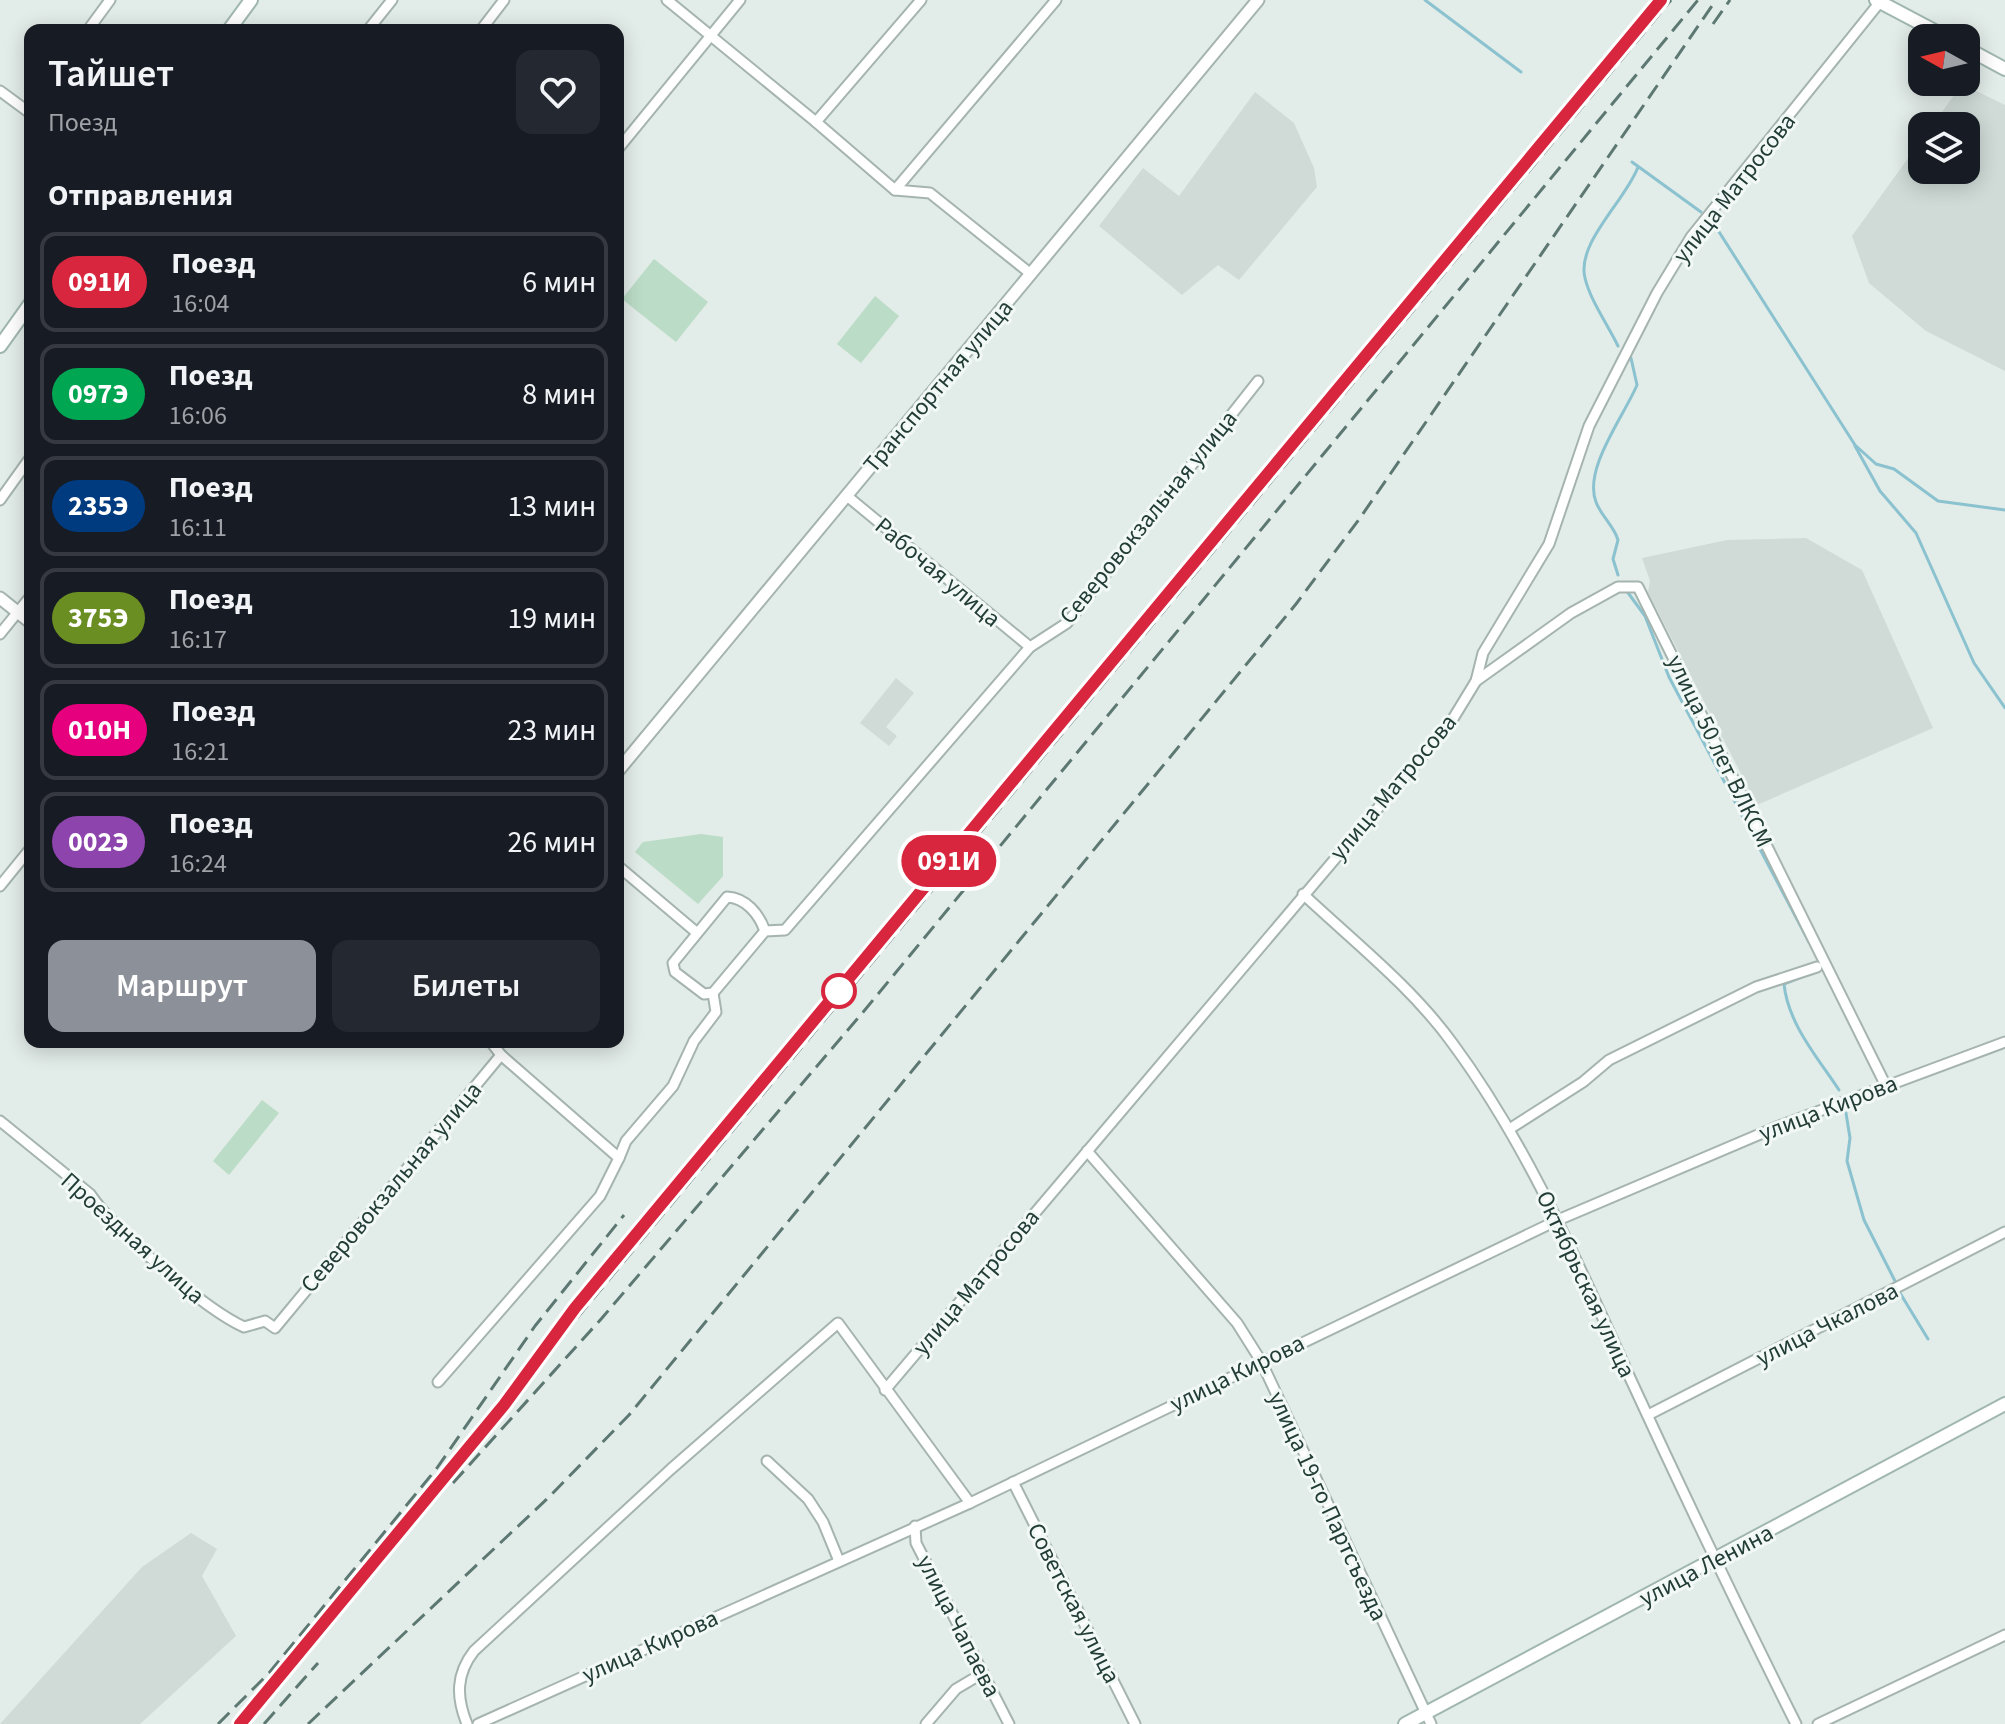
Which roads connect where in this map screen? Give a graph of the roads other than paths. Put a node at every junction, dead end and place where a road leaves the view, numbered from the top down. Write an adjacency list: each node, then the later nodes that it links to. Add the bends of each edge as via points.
1 (110, 0): 11 (street)
2 (251, 0): 12 (main road)
3 (392, 0): 13 (street)
4 (504, 0): 14 (street)
5 (667, 0): 16 (street)
6 (740, 0): 16 (street)
7 (921, 0): 21 (street)
8 (1056, 0): 23 (street)
9 (1258, 0): 24 (street, Транспортная улица)
10 (1878, 1): 15 (main road); 37 (street, улица Матросова, via 1691,237 1657,293 1589,426 1549,544 1483,653)
11 (92, 24)
12 (233, 24)
13 (373, 24)
14 (486, 24)
15 (1922, 24)
16 (710, 37): 21 (street); 22 (street)
17 (1980, 56): 18 (main road)
18 (2005, 69)
19 (0, 91): 20 (street)
20 (24, 108)
21 (816, 122): 23 (street)
22 (624, 142)
23 (895, 190): 24 (street, via 930,193)
24 (1031, 274): 29 (street, Транспортная улица)
25 (24, 312): 26 (main road)
26 (0, 346)
27 (1258, 381): 36 (street, Северовокзальная улица, via 1067,623)
28 (24, 466): 30 (street)
29 (847, 496): 36 (street, Рабочая улица); 38 (street, Транспортная улица)
30 (0, 500)
31 (0, 598): 33 (street)
32 (24, 604): 33 (street)
33 (18, 612): 34 (street); 35 (street)
34 (24, 617)
35 (0, 634)
36 (1030, 647): 43 (street, Северовокзальная улица, via 785,930)
37 (1476, 681): 42 (street, улица Матросова, via 1451,722); 50 (street, улица 50 лет ВЛКСМ, via 1571,613 1618,587 1638,587)
38 (624, 758)
39 (24, 856): 41 (street)
40 (624, 871): 44 (street)
41 (0, 886)
42 (1303, 894): 52 (street, Октябрьская улица, via 1451,1041); 53 (street, улица Матросова)
43 (765, 931): 44 (street, via 760,916 738,898 727,897); 46 (street, Северовокзальная улица)
44 (696, 932): 46 (street, via 673,963 675,972 704,994)
45 (1817, 967): 52 (street, via 1756,987 1609,1060)
46 (713, 993): 54 (street, Северовокзальная улица, via 716,1012 694,1041 673,1086 626,1141)
47 (2005, 1042): 50 (street, улица Кирова)
48 (496, 1048): 49 (street)
49 (501, 1055): 54 (street); 57 (street, Северовокзальная улица)
50 (1886, 1086): 55 (street, улица Кирова)
51 (0, 1121): 57 (street, Проездная улица, via 90,1194 100,1209 222,1317 244,1327 265,1321)
52 (1511, 1128): 55 (street, Октябрьская улица)
53 (1087, 1151): 58 (street, улица 19-го Партсъезда, via 1237,1323); 60 (street, улица Матросова)
54 (619, 1158): 59 (street, Северовокзальная улица, via 600,1196)
55 (1558, 1220): 58 (street, улица Кирова); 62 (street, Октябрьская улица)
56 (2005, 1232): 62 (street, улица Чкалова)
57 (275, 1328)
58 (1261, 1361): 64 (street, улица Кирова); 71 (street, улица 19-го Партсъезда)
59 (438, 1382)
60 (885, 1390): 65 (street); 72 (street, via 838,1323 474,1651 463,1665 459,1686)
61 (2005, 1404): 68 (main road, улица Ленина)
62 (1648, 1415): 68 (street, Октябрьская улица)
63 (767, 1461): 67 (street, via 808,1499)
64 (1013, 1482): 65 (street, улица Кирова); 76 (street, Советская улица)
65 (970, 1503): 66 (street, улица Кирова)
66 (915, 1526): 67 (street, улица Кирова); 70 (street, улица Чапаева, via 916,1543)
67 (839, 1561): 73 (street, улица Кирова)
68 (1715, 1561): 71 (main road, улица Ленина); 78 (street, Октябрьская улица)
69 (2005, 1635): 79 (street)
70 (983, 1673): 74 (street, via 956,1689); 75 (street, улица Чапаева)
71 (1428, 1719): 77 (main road, улица Ленина)
72 (467, 1724)
73 (478, 1724)
74 (926, 1724)
75 (1009, 1724)
76 (1135, 1724)
77 (1405, 1724)
78 (1796, 1724)
79 (1818, 1724)

